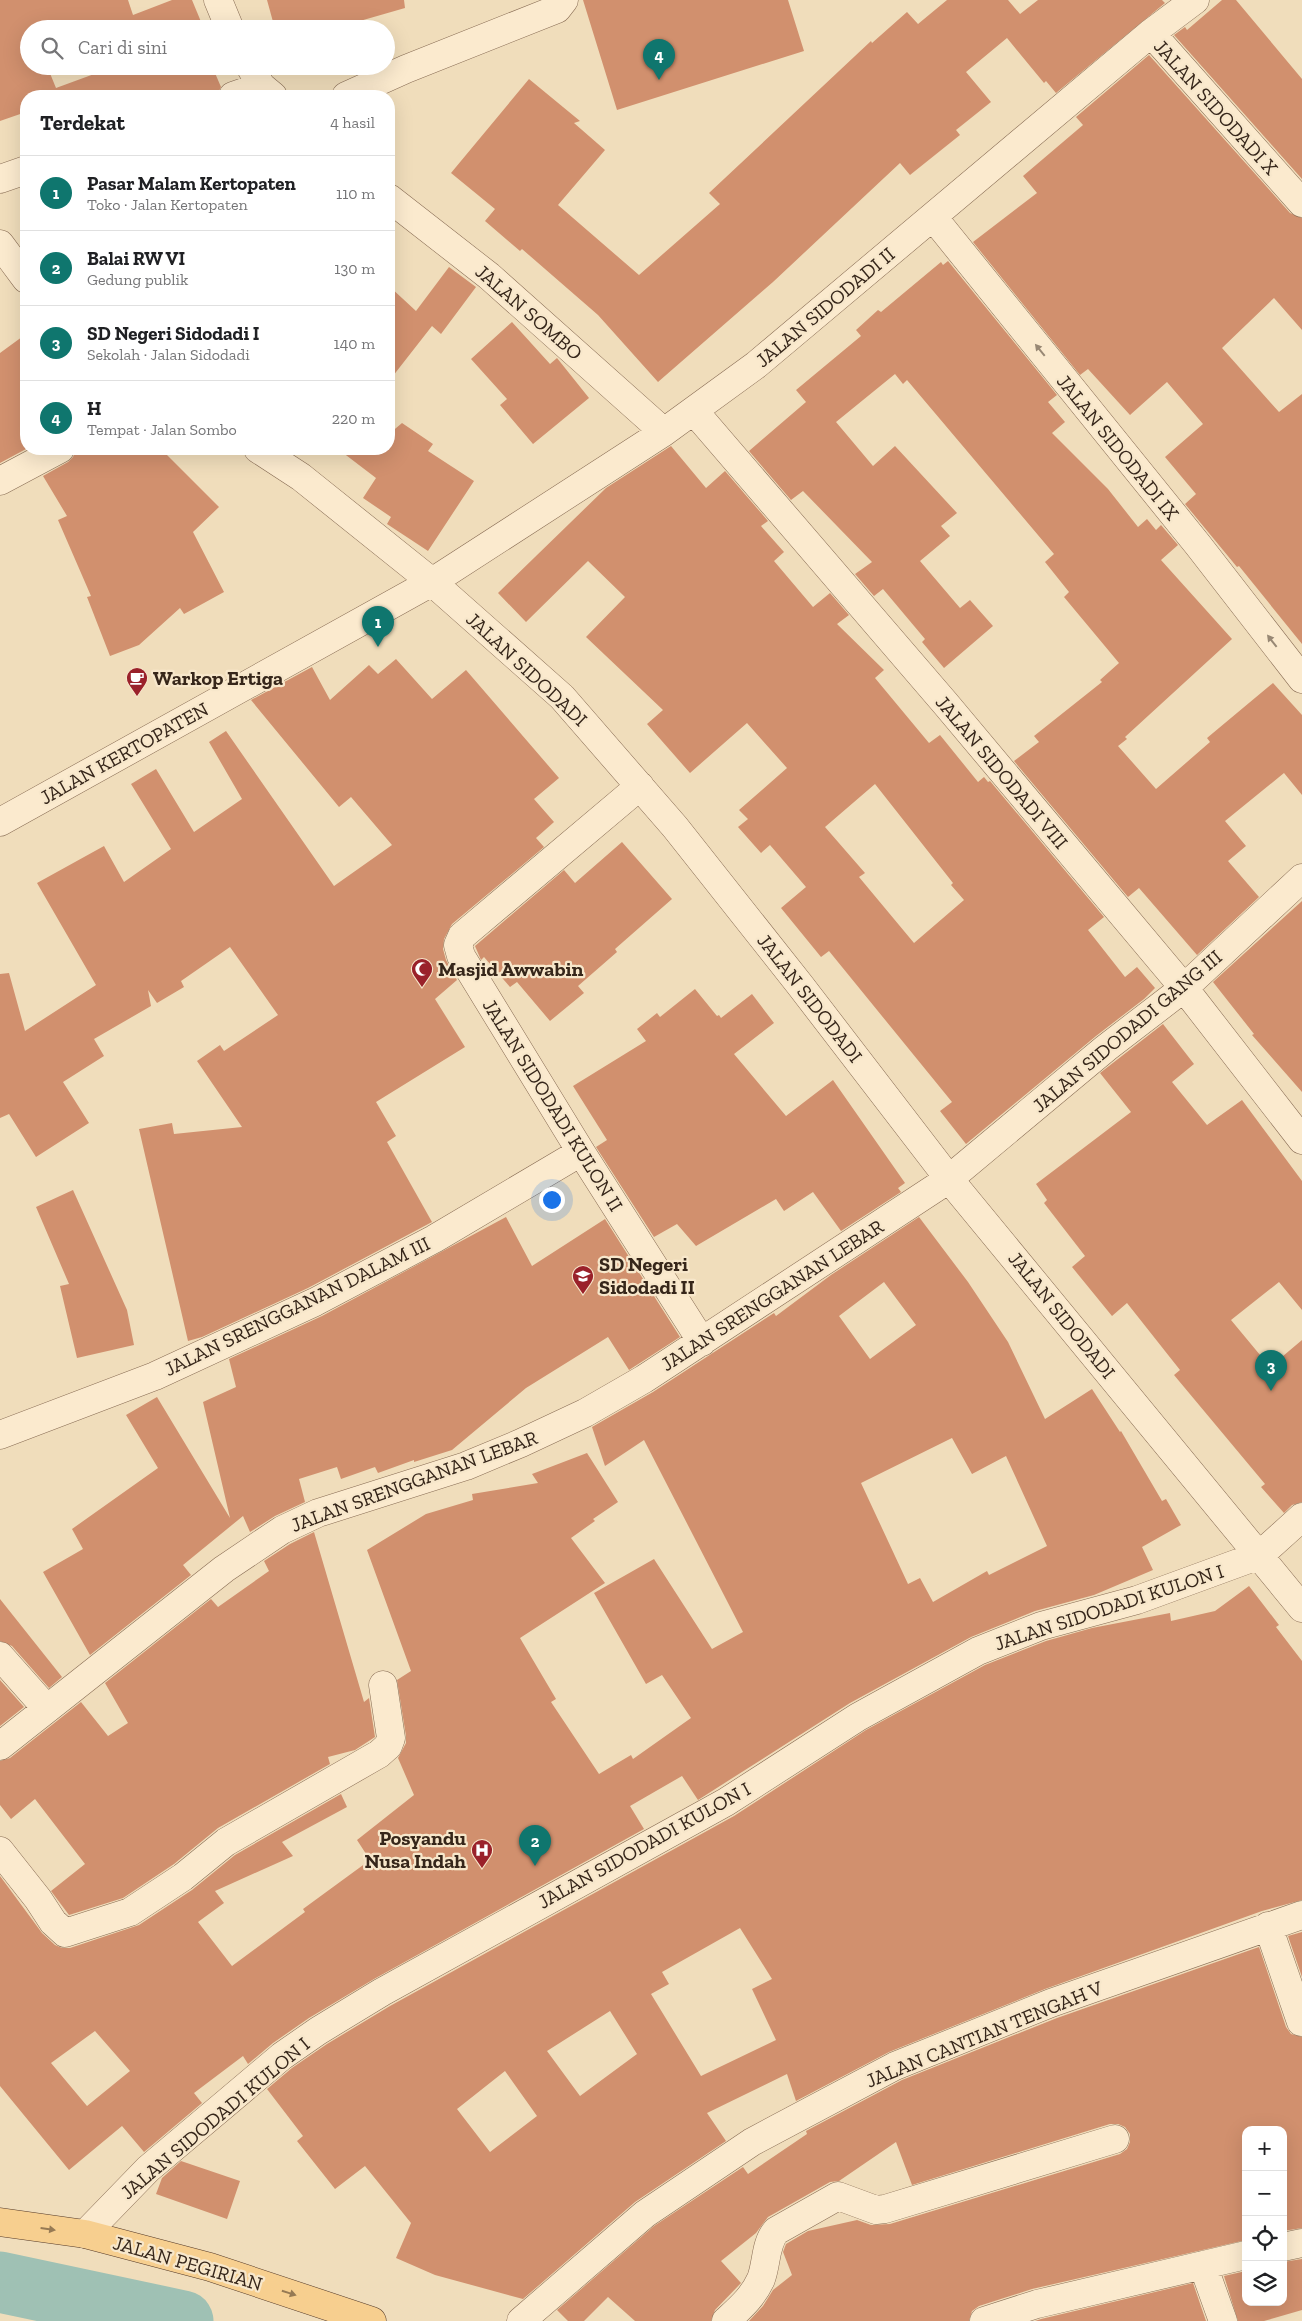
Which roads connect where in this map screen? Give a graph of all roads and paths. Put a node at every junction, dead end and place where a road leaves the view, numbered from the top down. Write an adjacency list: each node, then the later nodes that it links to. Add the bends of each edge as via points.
1 (218, 0): 4 (street)
2 (564, 0): 6 (street, via 556,10)
3 (1195, 0): 5 (street, JALAN SIDODADI II)
4 (226, 20)
5 (1151, 33): 14 (street, JALAN SIDODADI X); 15 (street, JALAN SIDODADI II)
6 (395, 74)
7 (393, 75): 10 (street)
8 (261, 83): 9 (street)
9 (246, 90)
10 (359, 90)
11 (20, 172): 12 (street)
12 (0, 179)
13 (395, 203): 19 (street, JALAN SOMBO, via 489,276)
14 (1302, 203)
15 (933, 217): 18 (street, JALAN SIDODADI II, via 756,365); 24 (street, JALAN SIDODADI IX, one-way to 15)
16 (0, 244): 17 (street)
17 (20, 271)
18 (694, 411): 19 (street, JALAN SIDODADI II); 28 (street, JALAN SIDODADI VIII)
19 (664, 432): 23 (street, JALAN SIDODADI II)
20 (49, 455): 22 (street)
21 (267, 455): 23 (street, JALAN SIDODADI, via 301,477)
22 (0, 481)
23 (432, 582): 25 (street, JALAN SIDODADI, via 562,697); 26 (street, JALAN KERTOPATEN)
24 (1302, 679)
25 (640, 786): 30 (street, JALAN SIDODADI KULON II, via 462,936 458,945 461,956); 31 (street, JALAN SIDODADI, via 794,977)
26 (0, 822)
27 (1302, 878): 28 (street, JALAN SIDODADI GANG III)
28 (1184, 988): 29 (street, JALAN SIDODADI VIII); 31 (street, JALAN SIDODADI GANG III, via 1106,1048)
29 (1302, 1140)
30 (581, 1152): 32 (street, JALAN SIDODADI KULON II); 33 (street, JALAN SRENGGANAN DALAM III, via 434,1239 315,1302 154,1376)
31 (949, 1179): 32 (street, JALAN SRENGGANAN LEBAR); 35 (street, JALAN SIDODADI)
32 (702, 1342): 39 (street, JALAN SRENGGANAN LEBAR, via 602,1403 521,1444 466,1466 318,1513 282,1530 224,1569)
33 (0, 1435)
34 (1302, 1517): 35 (street)
35 (1260, 1555): 36 (street, JALAN SIDODADI); 47 (street, JALAN SIDODADI KULON I, via 1138,1600 1041,1626 978,1651 858,1717 726,1802 382,1992 282,2056 148,2169)
36 (1302, 1608)
37 (0, 1656): 39 (street)
38 (383, 1685): 41 (street, via 391,1738 388,1746 226,1842 183,1877 130,1912 65,1933 53,1922)
39 (47, 1709): 40 (street, JALAN SRENGGANAN LEBAR)
40 (0, 1746)
41 (0, 1851)
42 (1302, 1915): 43 (street, JALAN CANTIAN TENGAH V)
43 (1268, 1926): 44 (street); 53 (street, JALAN CANTIAN TENGAH V, via 1051,2003 895,2066 752,2142 645,2214)
44 (1301, 2022)
45 (1115, 2139): 54 (street, via 885,2209 876,2210 838,2196 776,2231 770,2238 758,2285 750,2298)
46 (0, 2222): 47 (main road, JALAN PEGIRIAN, one-way to 47)
47 (85, 2234): 52 (main road, JALAN PEGIRIAN, one-way to 52, via 210,2267)
48 (1302, 2242): 49 (street)
49 (1287, 2246)
50 (1242, 2256): 51 (street)
51 (1204, 2265): 55 (street, via 1037,2304); 56 (street)
52 (372, 2321)
53 (520, 2321)
54 (726, 2321)
55 (984, 2321)
56 (1223, 2321)

